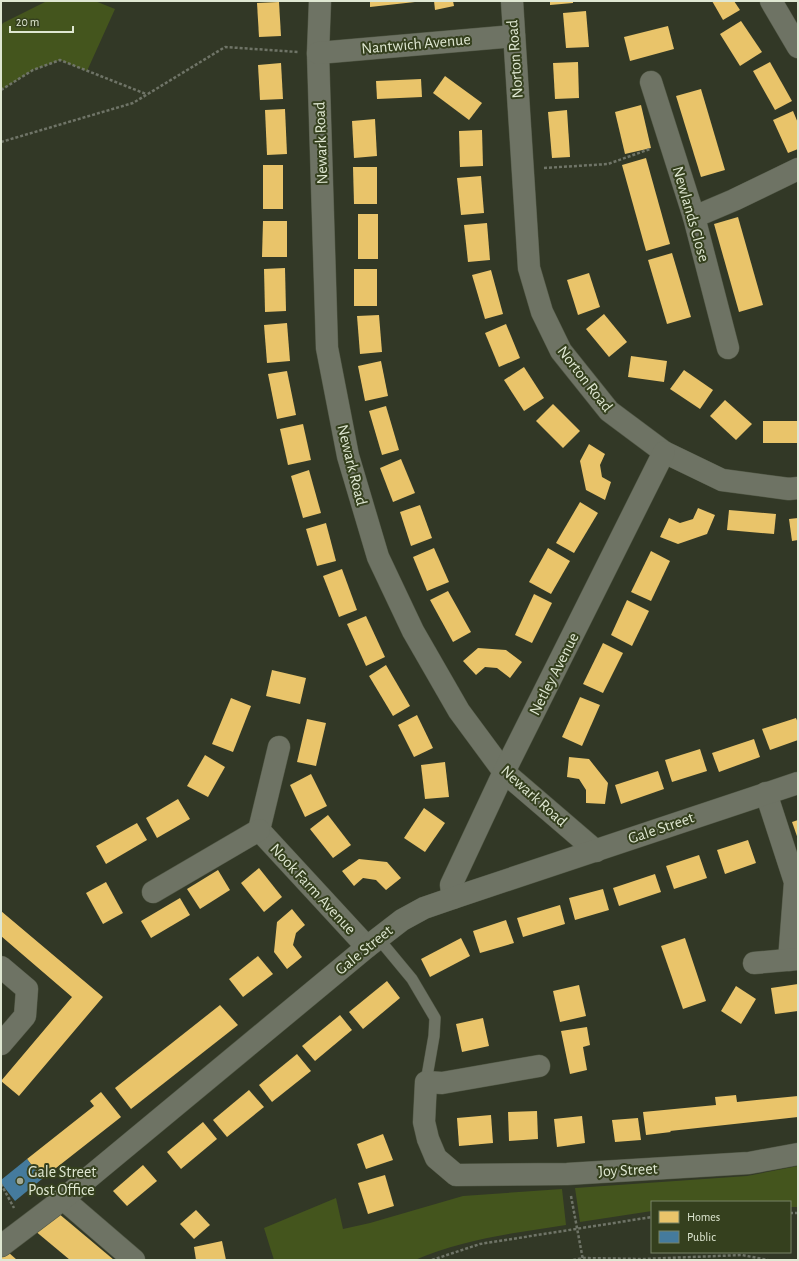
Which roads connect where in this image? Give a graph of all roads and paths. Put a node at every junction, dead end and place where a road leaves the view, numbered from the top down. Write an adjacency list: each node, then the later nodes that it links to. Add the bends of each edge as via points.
1 (320, 1): 6 (street, Newark Road)
2 (512, 1): 4 (street, Norton Road)
3 (771, 1): 5 (street)
4 (514, 36): 6 (street, Nantwich Avenue); 13 (street, Norton Road)
5 (798, 47)
6 (318, 53): 9 (path, via 225,46); 19 (street, Newark Road, via 327,348 348,456 378,557 413,631 460,711)
7 (651, 82): 11 (street, Newlands Close)
8 (1, 90): 9 (path, via 33,70 60,60)
9 (147, 95): 10 (path, via 133,103)
10 (1, 142)
11 (670, 142): 13 (path, via 608,164); 14 (street, Newlands Close)
12 (798, 169): 14 (street)
13 (522, 170): 16 (street, Norton Road, via 529,268 542,312 561,351 609,412)
14 (694, 217): 15 (street, Newlands Close)
15 (728, 348)
16 (664, 452): 17 (street, Norton Road, via 722,480); 19 (street, Netley Avenue)
17 (798, 488)
18 (279, 747): 22 (street, Nook Farm Avenue)
19 (504, 772): 23 (street, Newark Road); 25 (street, Netley Avenue, via 452,885)
20 (798, 782): 21 (street, Gale Street)
21 (766, 793): 23 (street, Gale Street); 27 (street, via 795,882)
22 (259, 830): 24 (street, Nook Farm Avenue); 26 (street, Nook Farm Avenue)
23 (596, 851): 25 (street, Gale Street)
24 (153, 892)
25 (453, 898): 26 (street, Gale Street, via 424,908 402,920)
26 (373, 943): 32 (lane, via 412,979 435,1018); 36 (street, Gale Street)
27 (794, 960): 28 (street)
28 (754, 963)
29 (1, 967): 30 (street, via 27,989 25,1016)
30 (1, 1044)
31 (539, 1066): 32 (street, via 442,1083)
32 (426, 1082): 34 (street, Joy Street, via 424,1122 428,1139 436,1158 456,1175)
33 (798, 1154): 34 (street, Joy Street, via 749,1163)
34 (567, 1174): 39 (path)
35 (1, 1184): 38 (path)
36 (62, 1199): 38 (street, Gale Street); 42 (street)
37 (651, 1217): 39 (path)
38 (24, 1228): 40 (street, Gale Street)
39 (577, 1229): 41 (path); 43 (path, via 480,1244)
40 (1, 1246)
41 (583, 1259): 44 (path); 45 (path, via 742,1255)
42 (134, 1260)
43 (432, 1260)
44 (573, 1260)
45 (768, 1260)

